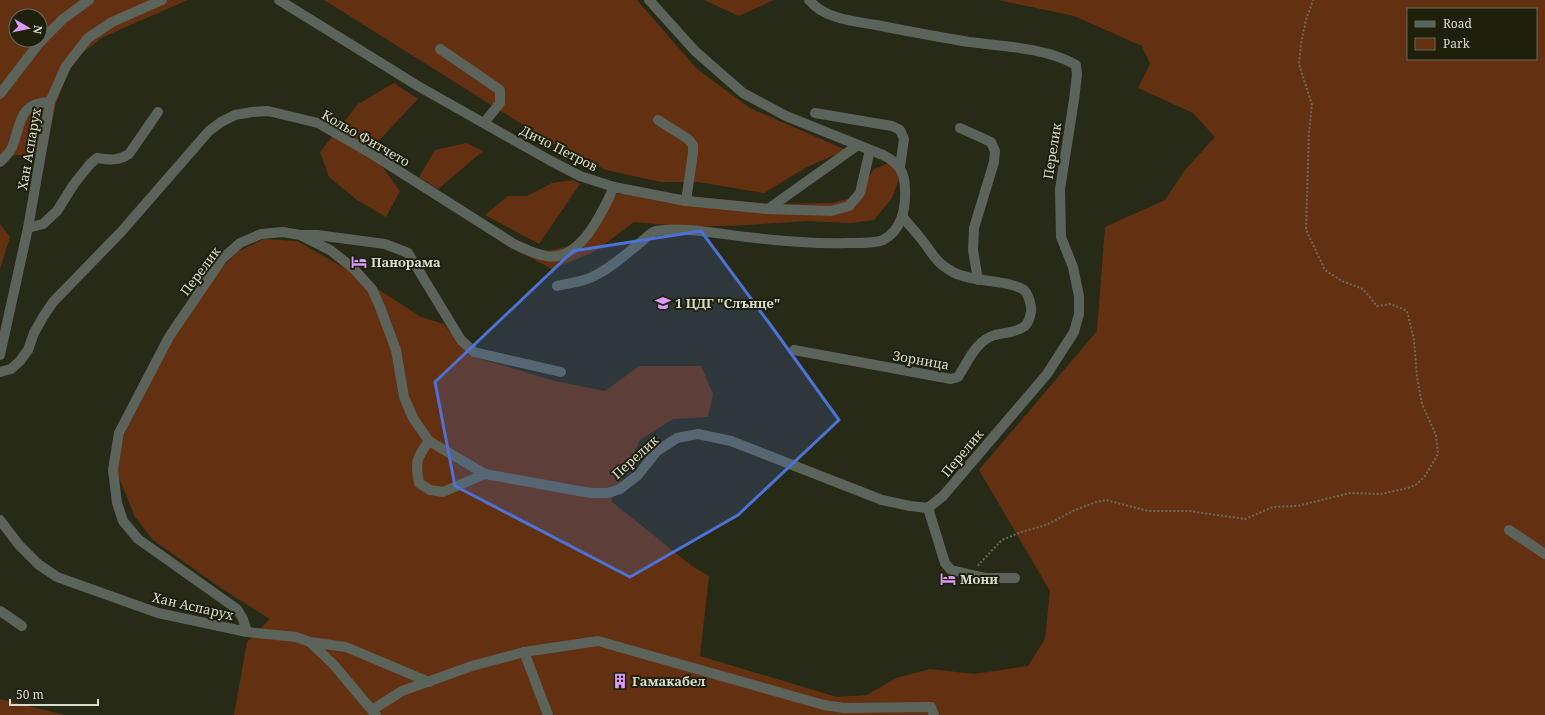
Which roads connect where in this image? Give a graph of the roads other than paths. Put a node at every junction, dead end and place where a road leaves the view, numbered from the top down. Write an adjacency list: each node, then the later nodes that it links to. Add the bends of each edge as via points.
1 (89, 0): 7 (street, via 63,19 40,42)
2 (162, 0): 8 (street, Хан Аспарух, via 112,22 88,38 66,66)
3 (279, 0): 12 (street, Дичо Петров, via 418,86)
4 (649, 0): 14 (street, via 695,51 743,92 786,116)
5 (809, 0): 32 (street, Перелик, via 823,12 841,19 938,37 1037,51 1076,65 1077,74 1060,189 1061,237 1073,267 1079,296 1080,314 1074,332 1047,374 943,496)
6 (440, 49): 12 (street, via 500,90 500,103)
7 (0, 94)
8 (50, 102): 16 (street, via 40,102 22,115 13,146); 22 (street, Хан Аспарух)
9 (158, 112): 22 (street, via 129,154 115,160 97,158 74,184 57,211 43,224)
10 (815, 113): 17 (street, via 892,126 900,130 904,139)
11 (658, 120): 19 (street, via 693,145)
12 (484, 123): 18 (street, Дичо Петров, via 580,176)
13 (960, 128): 24 (street, via 991,142 995,151 974,228 973,250)
14 (858, 145): 15 (street); 20 (street)
15 (870, 150): 17 (street, via 894,160); 20 (street, Дичо Петров, via 860,193 849,206 831,211)
16 (0, 162)
17 (900, 167): 21 (street, via 905,184 906,203)
18 (614, 187): 19 (street, Дичо Петров); 28 (street, Кольо Фитчето, via 584,240 568,253 546,256 532,253 514,244 318,123 268,111 235,115 209,132 121,232 53,302 20,361 11,369)
19 (686, 201): 20 (street, Дичо Петров)
20 (768, 209)
21 (902, 216): 24 (street, Зорница, via 936,261 954,273); 25 (street, via 895,230 882,240 868,242 783,242 716,233 673,230 654,232 592,277)
22 (28, 228): 27 (street, Хан Аспарух)
23 (300, 235): 29 (street, via 385,244 408,253 461,340 474,352); 30 (street, Перелик, via 330,250 353,268 372,288 396,350 404,397 413,418); 39 (street, Перелик, via 284,232 261,234 240,242 222,259 169,337 119,433 113,470 117,503 123,521 138,539 237,609)
24 (978, 280): 26 (street, Зорница, via 1014,286 1025,291 1032,309 1025,326 993,335 982,342 958,377 951,379)
25 (557, 286)
26 (794, 350)
27 (0, 355)
28 (0, 372)
29 (561, 372)
30 (429, 441): 31 (street, Перелик); 31 (street, via 420,453 416,466 419,483 430,490 443,492)
31 (485, 474): 32 (street, Перелик, via 590,493 608,493 620,489 638,475 657,451 677,438 698,434 731,440 882,500)
32 (928, 508): 36 (street, via 945,563 951,570 986,578)
33 (0, 520): 39 (street, Хан Аспарух, via 38,564 57,577 158,613)
34 (1509, 530): 35 (street)
35 (1545, 554)
36 (1015, 578)
37 (0, 611): 38 (street)
38 (22, 626)
39 (247, 632): 40 (street, Хан Аспарух, via 296,637)
40 (310, 642): 42 (street, via 346,647); 44 (street, Хан Аспарух, via 333,664)
41 (524, 652): 42 (street, via 472,666); 43 (street, via 598,641); 45 (street)
42 (429, 682): 44 (street, via 402,691)
43 (824, 710): 46 (street, via 931,707)
44 (374, 712)
45 (548, 715)
46 (934, 715)

